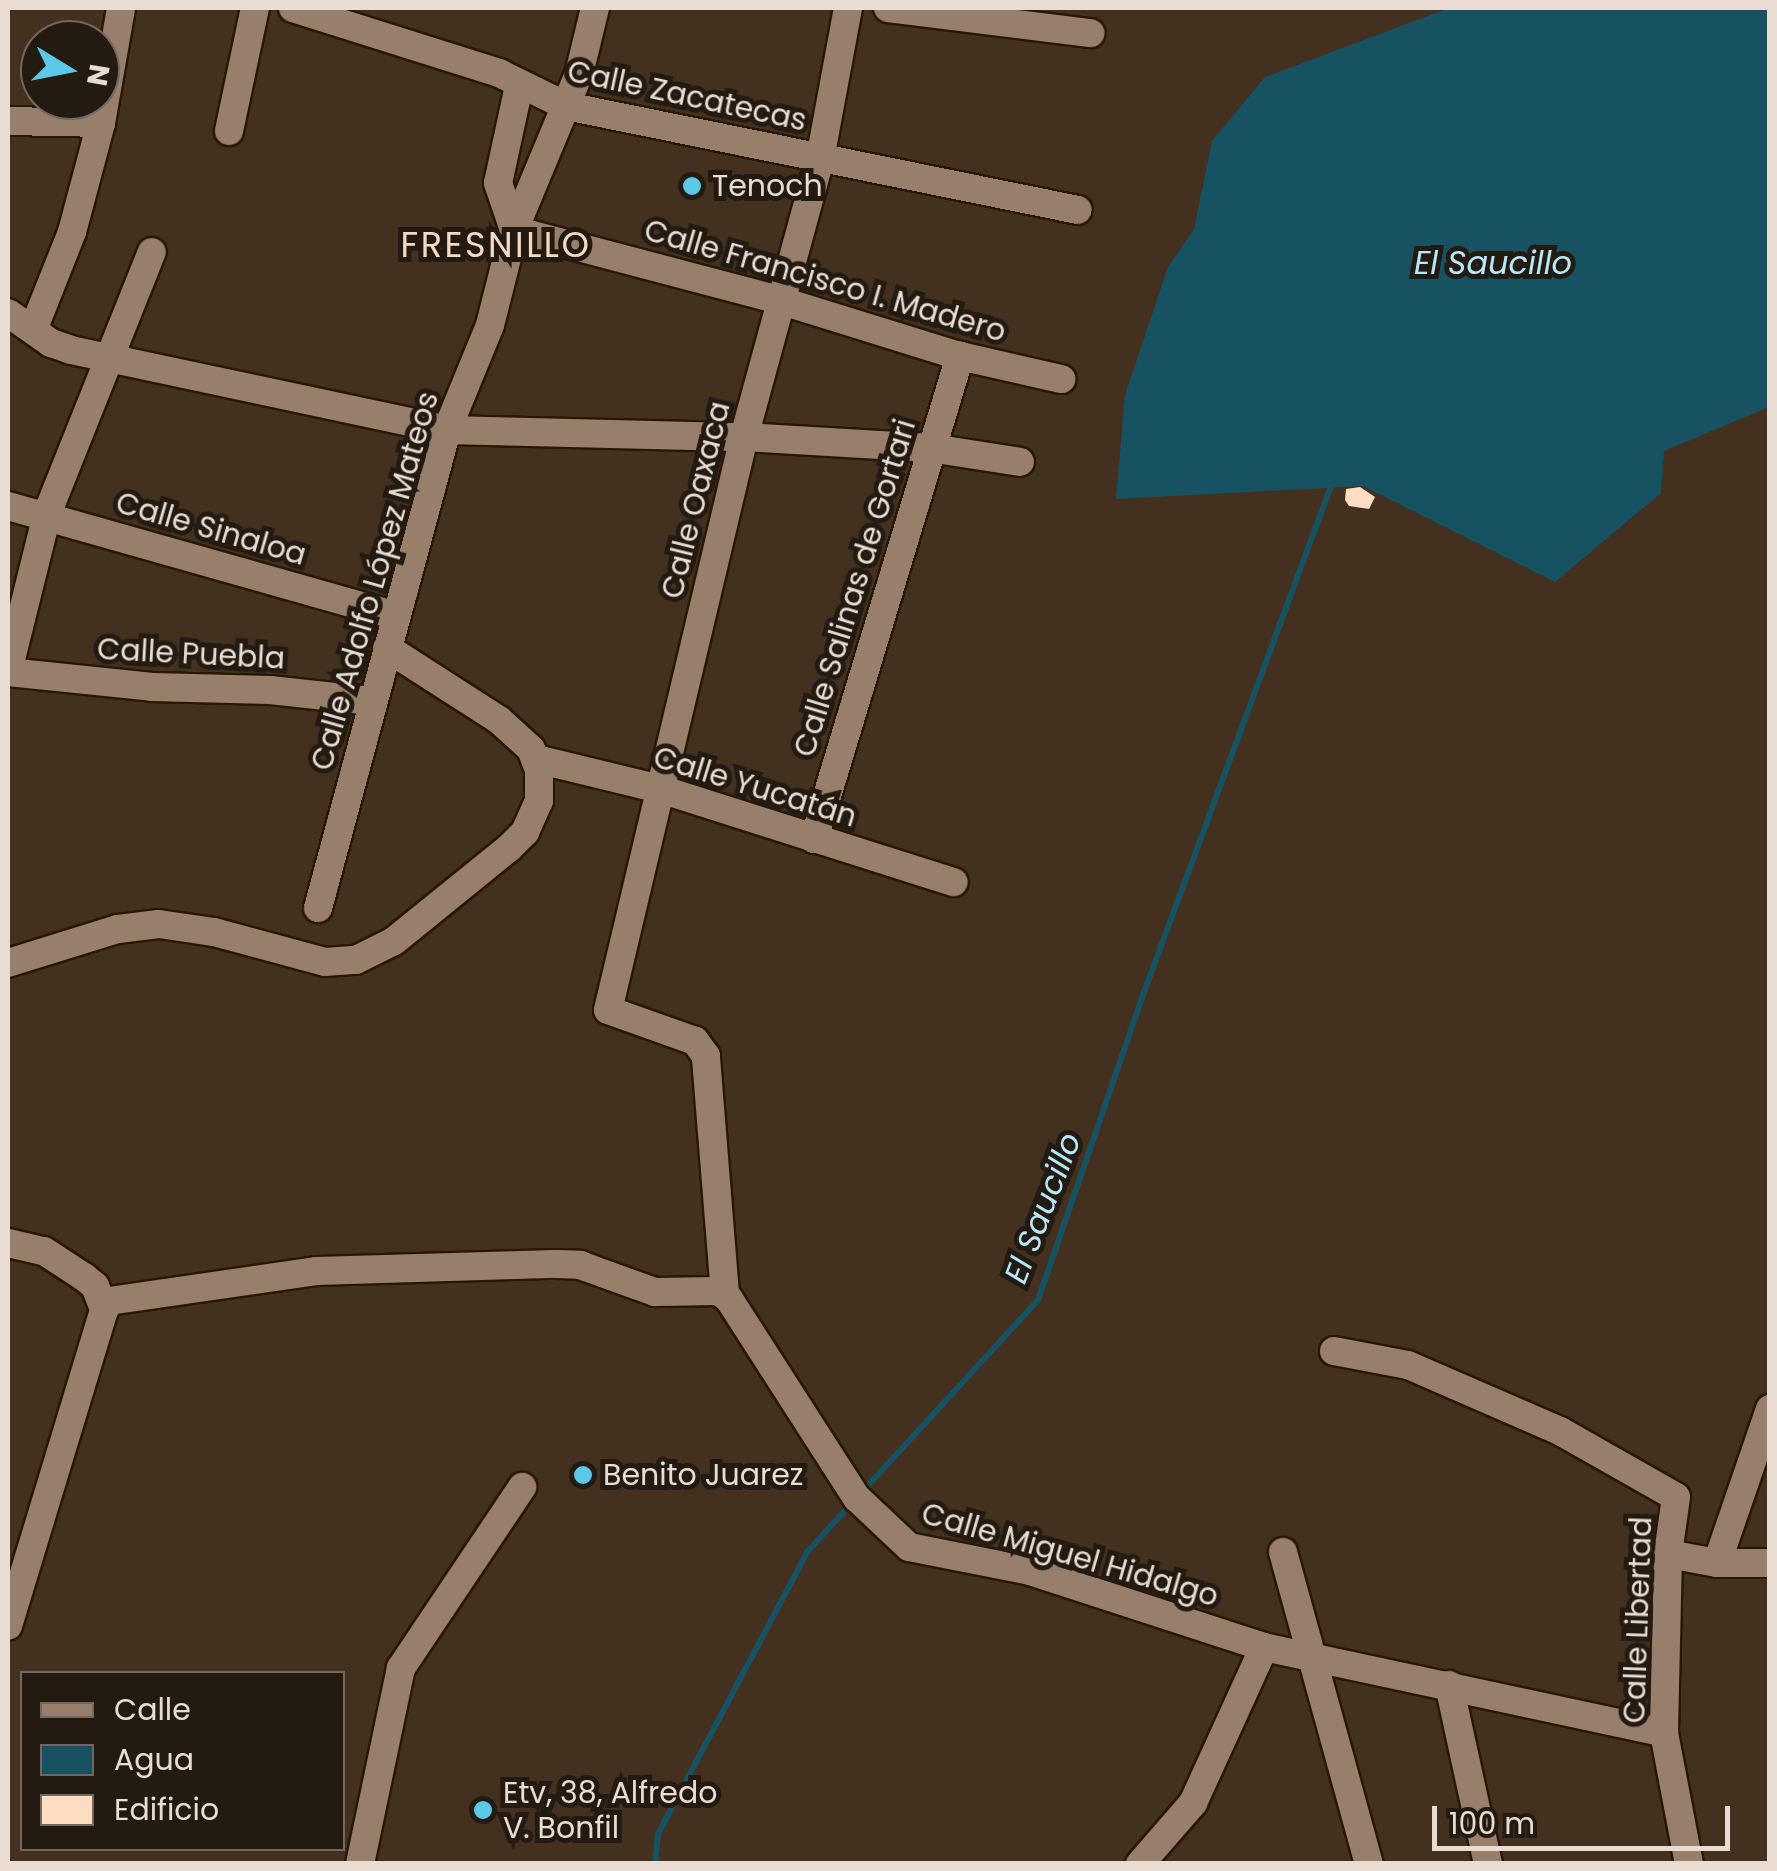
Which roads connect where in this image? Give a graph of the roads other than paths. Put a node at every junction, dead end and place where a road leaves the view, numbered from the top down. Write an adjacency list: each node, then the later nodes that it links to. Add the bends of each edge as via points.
1 (121, 8): 12 (street)
2 (255, 8): 13 (street)
3 (293, 8): 7 (street, Calle Zacatecas)
4 (595, 8): 10 (street, Calle Adolfo López Mateos)
5 (848, 8): 14 (street, Calle Oaxaca)
6 (888, 8): 8 (street)
7 (378, 20): 9 (street, Calle Zacatecas)
8 (1090, 34)
9 (520, 86): 10 (street, Calle Zacatecas); 16 (street, via 498,183)
10 (566, 106): 14 (street, Calle Zacatecas); 16 (street, Calle Adolfo López Mateos)
11 (8, 121): 12 (street)
12 (101, 124): 20 (street, via 72,232)
13 (229, 131)
14 (820, 159): 15 (street, Calle Zacatecas); 18 (street, Calle Oaxaca)
15 (1078, 210)
16 (514, 230): 18 (street, Calle Francisco I. Madero); 24 (street, Calle Adolfo López Mateos, via 490,326)
17 (152, 252): 22 (street)
18 (782, 300): 21 (street, Calle Francisco I. Madero); 25 (street, Calle Oaxaca)
19 (8, 313): 20 (street)
20 (33, 330): 22 (street, via 71,350)
21 (960, 356): 23 (street, Calle Francisco I. Madero); 26 (street, Calle Salinas de Gortari)
22 (109, 358): 24 (street); 29 (street)
23 (1061, 379)
24 (447, 430): 25 (street); 30 (street, Calle Adolfo López Mateos)
25 (744, 437): 26 (street); 35 (street, Calle Oaxaca)
26 (931, 448): 27 (street); 36 (street, Calle Salinas de Gortari)
27 (1020, 462)
28 (8, 506): 29 (street, Calle Sinaloa)
29 (47, 514): 30 (street, Calle Sinaloa); 32 (street)
30 (396, 616): 31 (street, Calle Adolfo López Mateos)
31 (386, 648): 33 (street, Calle Adolfo López Mateos); 34 (street, via 499,720)
32 (8, 672): 33 (street, Calle Puebla)
33 (371, 701): 38 (street, Calle Adolfo López Mateos)
34 (536, 759): 35 (street, Calle Yucatán); 39 (street, via 539,801 525,832 375,954 325,962 159,924 118,929)
35 (660, 790): 36 (street, Calle Yucatán); 41 (street, Calle Oaxaca, via 608,1010 695,1041 706,1056)
36 (814, 839): 37 (street, Calle Yucatán)
37 (954, 882)
38 (318, 908)
39 (8, 963)
40 (8, 1243): 42 (street, via 44,1251 95,1286)
41 (724, 1294): 42 (street, via 654,1292 580,1265 556,1264 316,1271); 51 (street, Calle Miguel Hidalgo, via 856,1498 910,1547 1030,1571)
42 (102, 1302): 50 (street, via 103,1319)
43 (1334, 1352): 47 (street, Calle Libertad, via 1408,1365 1560,1431 1676,1498)
44 (1770, 1409): 48 (street)
45 (522, 1487): 56 (street, via 401,1668)
46 (1283, 1552): 52 (street)
47 (1668, 1554): 48 (street); 54 (street, Calle Libertad)
48 (1717, 1563): 49 (street)
49 (1770, 1563)
50 (8, 1626)
51 (1264, 1648): 52 (street, Calle Miguel Hidalgo); 57 (street, via 1193,1804)
52 (1311, 1655): 53 (street, Calle Miguel Hidalgo); 58 (street)
53 (1448, 1685): 54 (street, Calle Miguel Hidalgo); 59 (street)
54 (1664, 1733): 55 (street, Calle Libertad)
55 (1689, 1863)
56 (360, 1864)
57 (1140, 1864)
58 (1369, 1864)
59 (1488, 1864)

